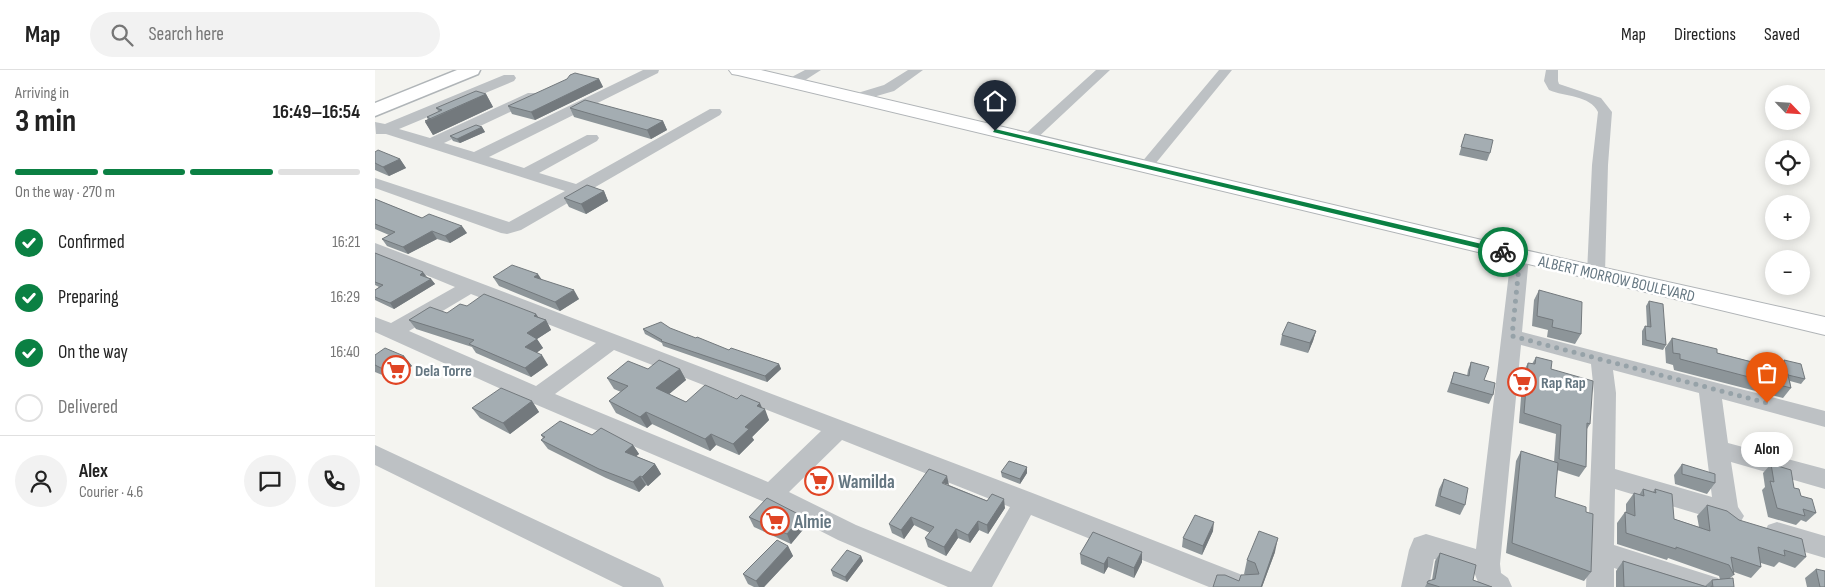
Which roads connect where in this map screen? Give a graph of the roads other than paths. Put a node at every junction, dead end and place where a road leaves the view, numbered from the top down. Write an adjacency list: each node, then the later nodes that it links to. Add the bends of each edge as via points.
1 (473, 70): 13 (main road)
2 (653, 70): 19 (street)
3 (738, 70): 10 (highway, ALBERT MORROW BOULEVARD)
4 (815, 70): 10 (street)
5 (917, 70): 12 (street, via 889,88)
6 (1104, 70): 17 (street)
7 (1226, 70): 20 (street)
8 (1552, 70): 26 (street, via 1554,87 1595,99 1605,112)
9 (509, 78): 15 (street)
10 (791, 83): 12 (highway, ALBERT MORROW BOULEVARD)
11 (547, 90): 18 (street)
12 (856, 98): 17 (highway, ALBERT MORROW BOULEVARD)
13 (375, 110)
14 (715, 112): 23 (street)
15 (379, 130): 18 (street)
16 (592, 138): 21 (street)
17 (1028, 138): 20 (highway, ALBERT MORROW BOULEVARD)
18 (432, 143): 19 (street)
19 (475, 158): 21 (street)
20 (1146, 166): 25 (highway, ALBERT MORROW BOULEVARD)
21 (525, 174): 23 (street)
22 (375, 183): 23 (street, via 507,229)
23 (578, 190)
24 (375, 248): 27 (street)
25 (1520, 256): 26 (highway, ALBERT MORROW BOULEVARD); 30 (street)
26 (1596, 273): 28 (highway, ALBERT MORROW BOULEVARD)
27 (469, 287): 29 (street); 31 (street)
28 (1825, 326)
29 (383, 328): 34 (street)
30 (1512, 336): 32 (street); 46 (street)
31 (612, 341): 34 (street); 36 (street)
32 (1601, 360): 33 (street); 39 (street, via 1605,393)
33 (1709, 388): 35 (street); 37 (street)
34 (538, 396): 41 (street)
35 (1825, 419)
36 (837, 430): 41 (street); 42 (street)
37 (1718, 449): 40 (street); 43 (street)
38 (375, 454): 47 (street)
39 (1602, 475): 43 (street); 45 (street)
40 (1825, 479)
41 (771, 494): 48 (street, via 807,515)
42 (1026, 501): 48 (street); 49 (street)
43 (1726, 512): 44 (street, via 1739,521)
44 (1825, 547)
45 (1601, 552): 52 (street); 53 (street)
46 (1487, 564): 50 (street, via 1426,545 1423,546); 51 (street, via 1487,574)
47 (650, 587)
48 (978, 587)
49 (1240, 587)
50 (1415, 587)
51 (1499, 587)
52 (1600, 587)
53 (1708, 587)

